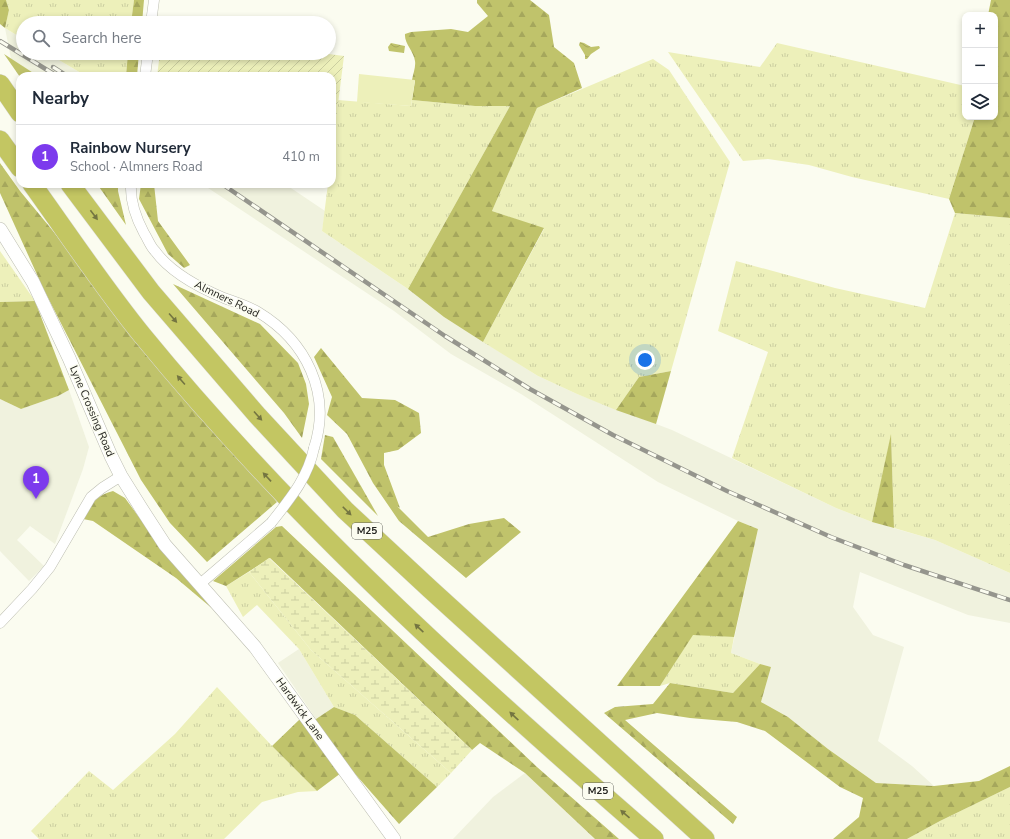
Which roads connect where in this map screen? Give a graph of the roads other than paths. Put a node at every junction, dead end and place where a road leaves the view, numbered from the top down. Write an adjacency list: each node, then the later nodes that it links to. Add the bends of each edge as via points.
1 (154, 0): 2 (street)
2 (152, 16)
3 (147, 60): 4 (street)
4 (146, 72)
5 (0, 84): 6 (highway)
6 (16, 107)
7 (0, 140): 8 (highway)
8 (16, 162)
9 (35, 188): 17 (highway, M25, one-way to 9, via 543,743 307,520 230,437 141,334)
10 (73, 188): 18 (highway, M25, one-way to 18, via 151,292 257,415 345,510)
11 (132, 188): 14 (street, Almners Road, bridge, via 133,208 155,252 177,273 206,290 257,312 286,333 307,361 319,399 318,437 312,461 300,486 270,523)
12 (0, 229): 13 (street, Lyne Crossing Road, via 20,259 48,311)
13 (121, 476): 14 (street, Lyne Crossing Road, via 165,545); 15 (street, via 91,497 50,566)
14 (200, 584): 16 (street, Hardwick Lane, via 255,647)
15 (0, 623)
16 (394, 839)
17 (654, 839)
18 (705, 839)

